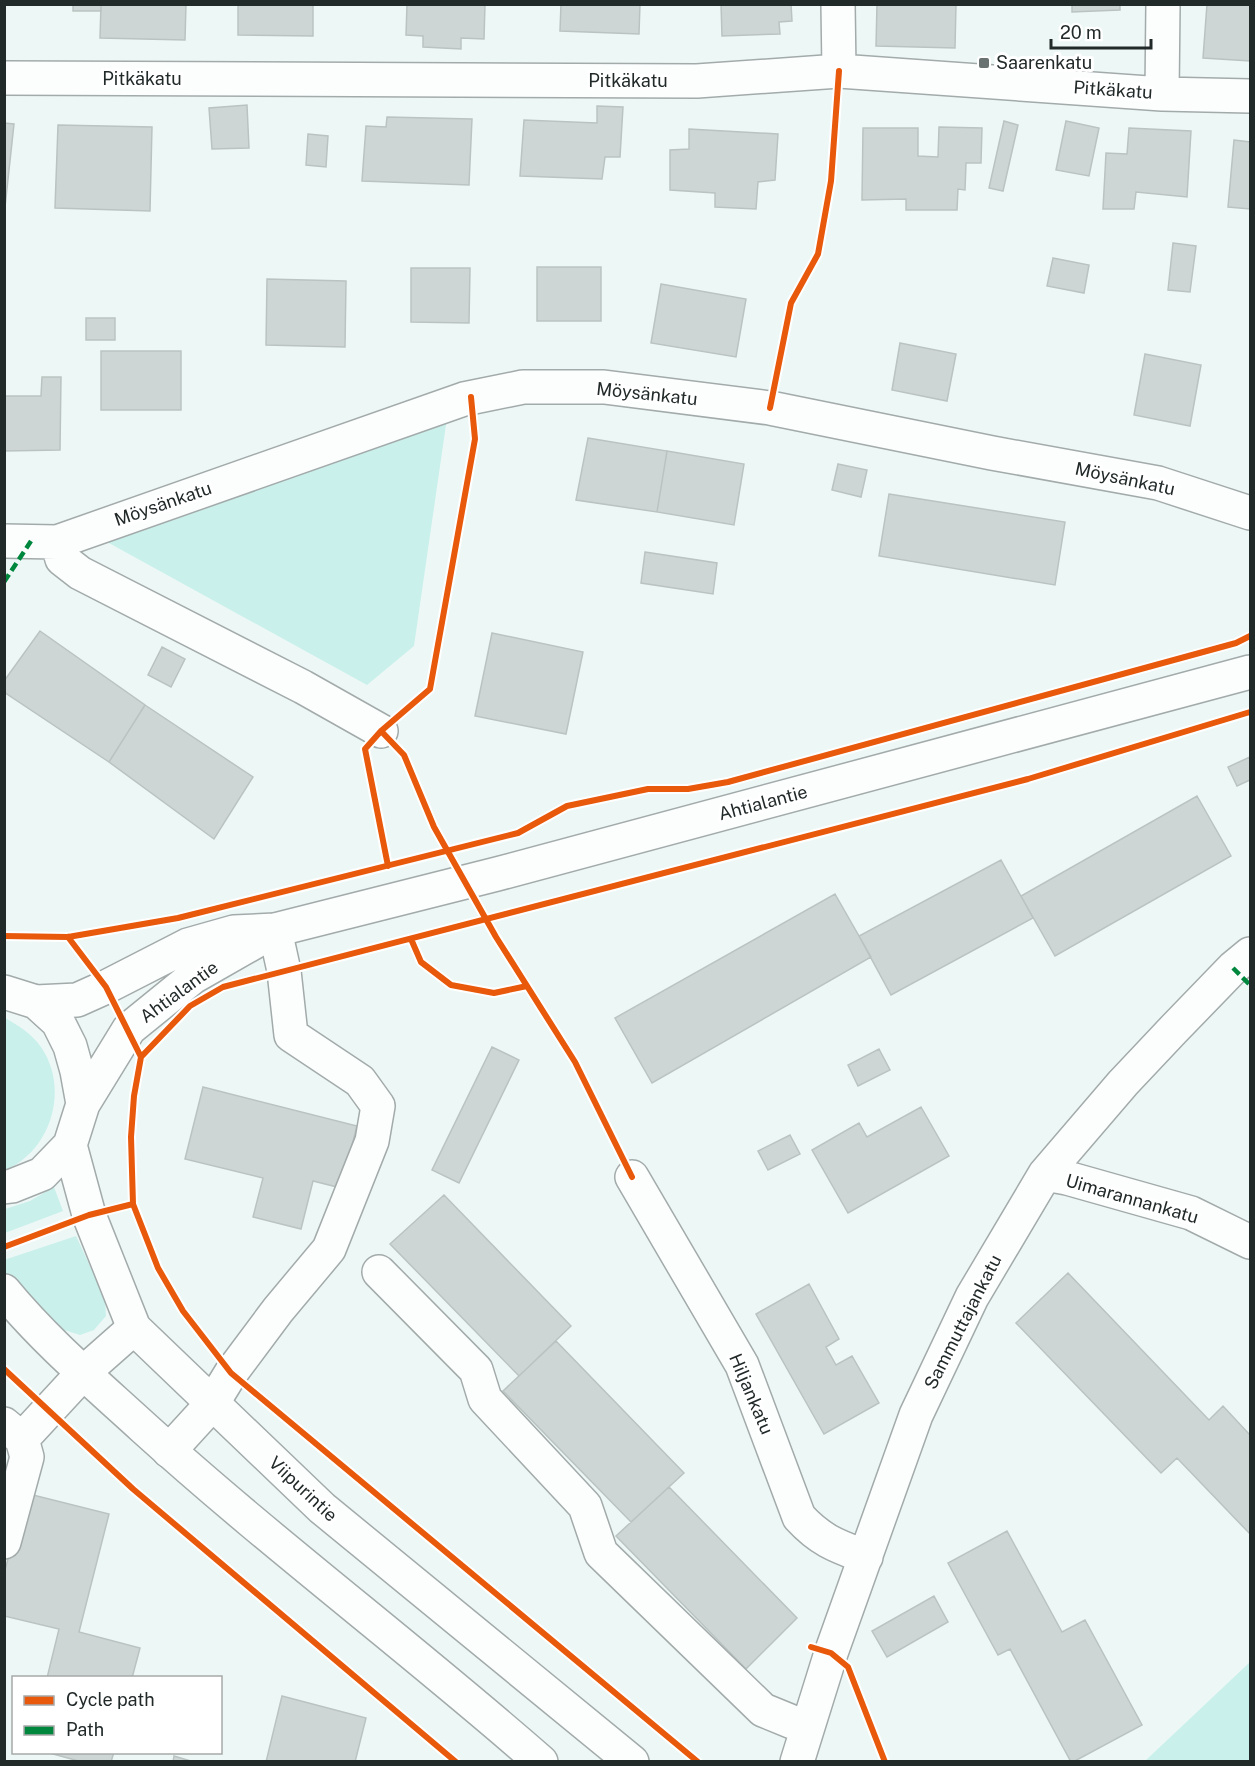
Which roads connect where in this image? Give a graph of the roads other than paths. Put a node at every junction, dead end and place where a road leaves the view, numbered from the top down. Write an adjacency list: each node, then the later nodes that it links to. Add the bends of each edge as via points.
1 (838, 4): 3 (street)
2 (1163, 4): 5 (street)
3 (839, 71): 4 (street, Pitkäkatu, via 697,81); 5 (street, Pitkäkatu)
4 (4, 78)
5 (1162, 94): 6 (street, Pitkäkatu)
6 (1251, 96)
7 (1251, 513): 9 (street, Möysänkatu, via 1158,483 770,408 604,387 523,387 464,399)
8 (4, 542): 9 (street, Möysänkatu)
9 (57, 542): 11 (street, via 62,559 80,573)
10 (1251, 672): 12 (street, Ahtialantie)
11 (381, 731)
12 (275, 930): 15 (street, Ahtialantie, via 234,932 188,945 76,1000); 16 (street, Ahtialantie, via 193,977 129,1029); 26 (street, via 291,1035 360,1081 378,1106 372,1141 329,1249 271,1319)
13 (1251, 954): 18 (street, Sammuttajankatu, via 1123,1083)
14 (4, 992): 15 (street)
15 (36, 1002): 16 (street, via 58,1022 70,1046)
16 (83, 1104): 17 (street)
17 (70, 1145): 20 (street, via 42,1174); 24 (street, Viipurintie, via 89,1215)
18 (1045, 1174): 21 (street, Uimarannankatu, via 1191,1213); 30 (street, Sammuttajankatu, via 972,1297 916,1415)
19 (632, 1177): 30 (street, Hiljankatu, via 742,1365 799,1517 831,1544)
20 (4, 1186)
21 (1251, 1242)
22 (379, 1272): 31 (street, via 476,1370 485,1399 585,1506 601,1553)
23 (4, 1291): 25 (street, via 31,1324)
24 (134, 1328): 25 (street); 26 (street, Viipurintie)
25 (83, 1373): 27 (street); 28 (street)
26 (212, 1404): 28 (street); 33 (street, Viipurintie, via 322,1508)
27 (13, 1431): 29 (street, via 27,1457)
28 (169, 1451): 32 (street)
29 (4, 1542)
30 (866, 1557): 31 (street, Sammuttajankatu, via 831,1653)
31 (807, 1751)
32 (541, 1761)
33 (632, 1761)

